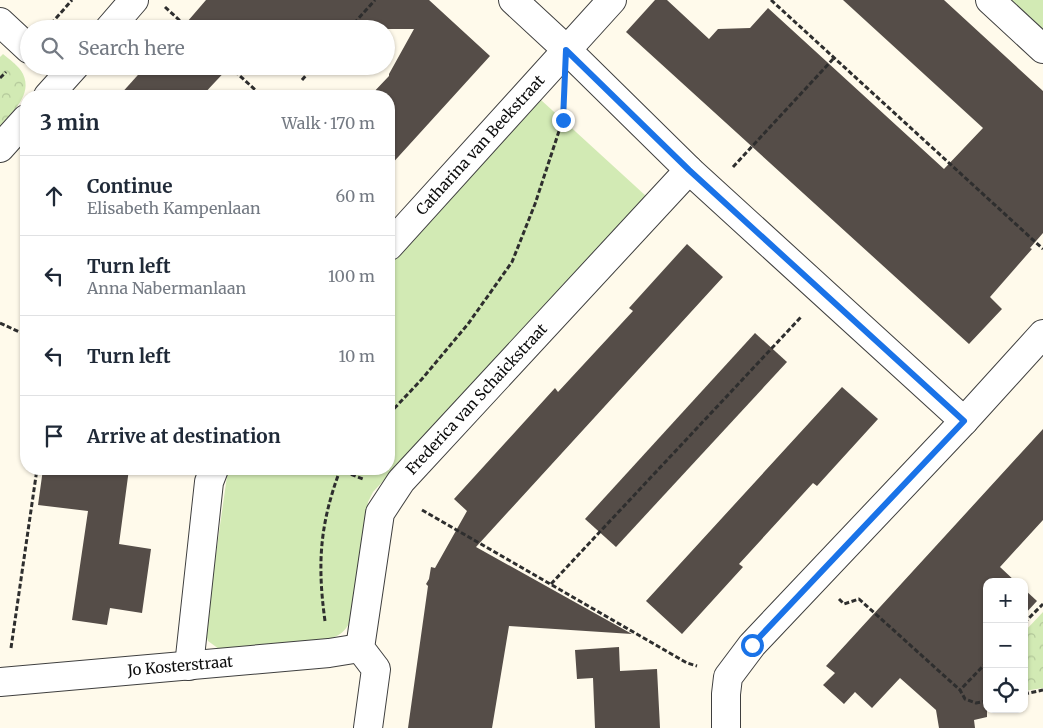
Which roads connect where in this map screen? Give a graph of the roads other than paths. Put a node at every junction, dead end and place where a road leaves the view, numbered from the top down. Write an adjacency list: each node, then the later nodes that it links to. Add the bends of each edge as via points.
1 (134, 0): 5 (street)
2 (513, 0): 9 (street)
3 (612, 0): 9 (street, Catharina van Beekstraat)
4 (990, 0): 8 (street)
5 (116, 20)
6 (0, 22): 7 (street)
7 (20, 41)
8 (1043, 49)
9 (566, 50): 12 (street); 13 (street, Catharina van Beekstraat)
10 (20, 126): 11 (street)
11 (0, 148)
12 (689, 170): 15 (street); 17 (street, Frederica van Schaickstraat, via 401,481 380,513)
13 (395, 239)
14 (1043, 334): 15 (street)
15 (964, 421): 21 (street, via 752,645 728,676)
16 (212, 475): 18 (street)
17 (360, 648): 18 (street, Jo Kosterstraat, via 329,654); 20 (street, via 376,669)
18 (188, 666): 19 (street, Jo Kosterstraat)
19 (3, 681)
20 (368, 728)
21 (726, 728)

